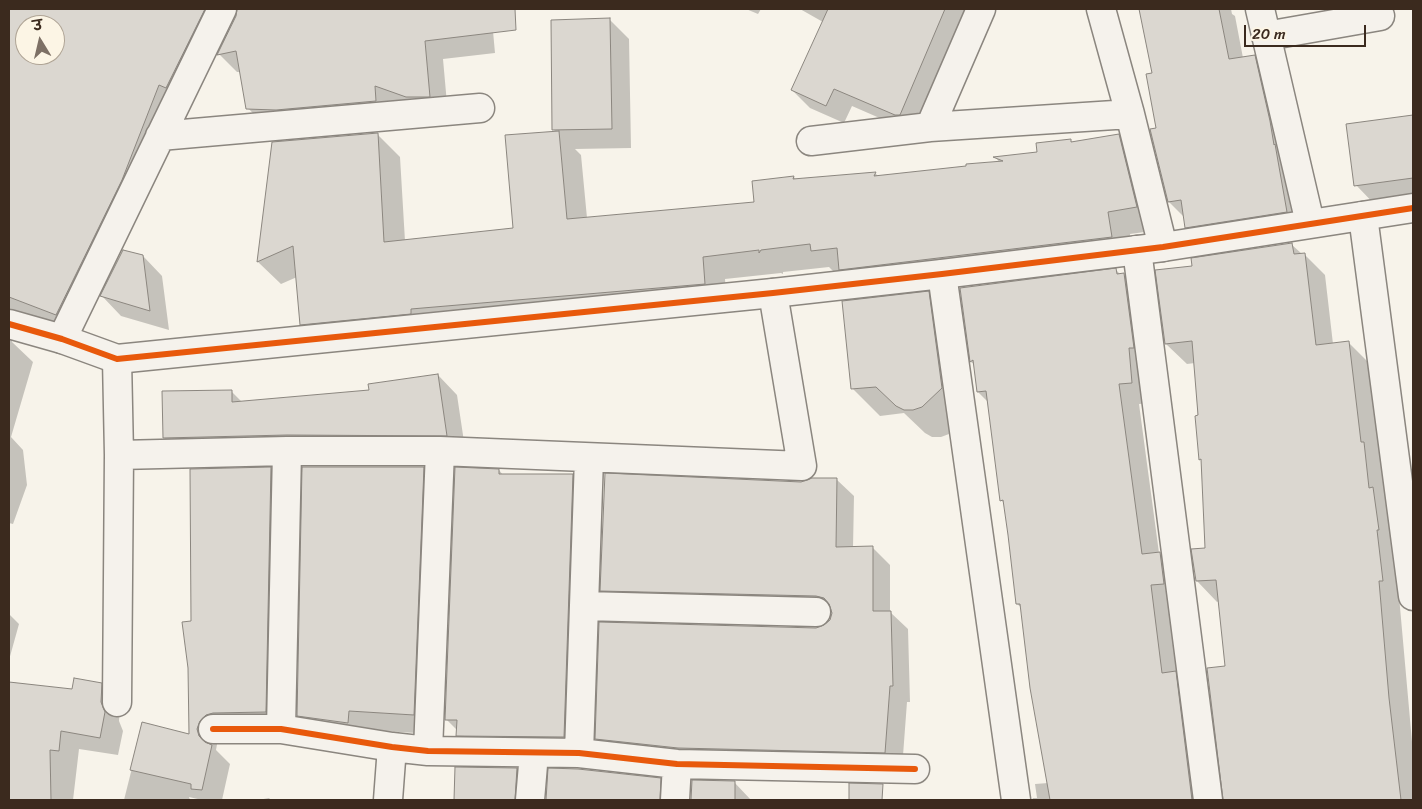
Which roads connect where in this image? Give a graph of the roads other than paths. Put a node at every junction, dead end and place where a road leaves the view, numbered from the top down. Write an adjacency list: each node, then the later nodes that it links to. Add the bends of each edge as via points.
1 (222, 9): 10 (street)
2 (982, 9): 9 (street)
3 (1102, 9): 8 (street)
4 (1260, 9): 6 (street)
5 (1380, 16): 6 (street)
6 (1266, 36): 14 (street)
7 (480, 108): 10 (street)
8 (1130, 114): 9 (street); 15 (street)
9 (930, 127): 11 (street)
10 (160, 136): 19 (street)
11 (811, 141)
12 (1413, 208): 13 (street)
13 (1363, 216): 14 (street); 25 (street)
14 (1310, 223): 15 (street)
15 (1150, 249): 16 (street); 41 (street)
16 (942, 274): 17 (street); 40 (street)
17 (773, 293): 20 (street); 24 (street, via 802,466)
18 (9, 324): 19 (street)
19 (62, 339): 20 (street)
20 (117, 359): 23 (street)
21 (440, 451): 22 (street); 24 (street); 32 (street)
22 (287, 452): 23 (street); 30 (street)
23 (119, 455): 28 (street)
24 (589, 458): 26 (street)
25 (1413, 596)
26 (584, 606): 27 (street); 34 (street)
27 (816, 612)
28 (117, 702)
29 (213, 728): 30 (street)
30 (281, 729): 31 (street)
31 (392, 748): 32 (street); 37 (street)
32 (428, 751): 33 (street)
33 (534, 753): 34 (street); 38 (street)
34 (578, 753): 35 (street)
35 (678, 764): 36 (street); 39 (street)
36 (915, 768)
37 (388, 800)
38 (530, 800)
39 (675, 800)
40 (1016, 800)
41 (1208, 800)

